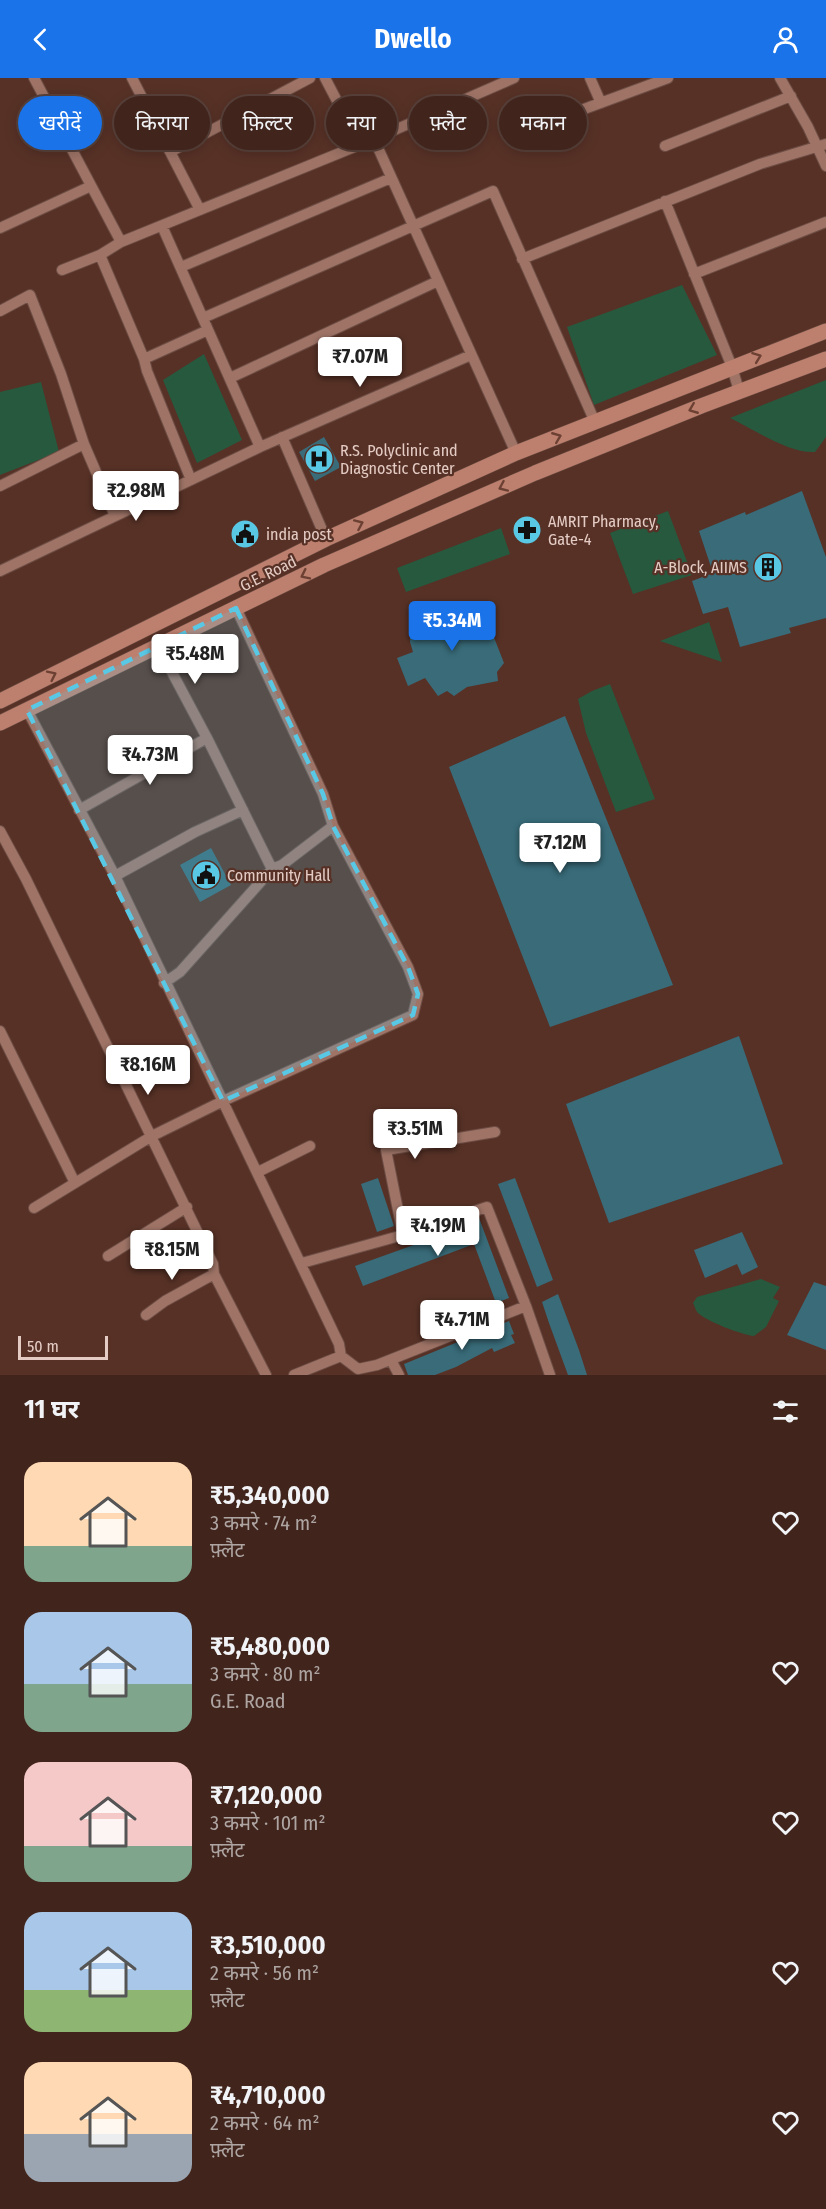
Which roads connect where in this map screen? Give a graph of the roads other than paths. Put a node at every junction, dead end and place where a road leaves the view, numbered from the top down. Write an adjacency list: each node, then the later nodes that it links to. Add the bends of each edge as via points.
1 (34, 78): 21 (street)
2 (310, 78): 18 (street)
3 (325, 78): 9 (street)
4 (514, 78): 13 (street)
5 (590, 78): 11 (street)
6 (668, 78): 11 (street)
7 (780, 78): 10 (street)
8 (136, 80): 18 (street)
9 (334, 96)
10 (790, 96): 14 (street); 15 (street)
11 (601, 103): 12 (street)
12 (587, 108)
13 (397, 129)
14 (665, 146)
15 (822, 146): 19 (street); 22 (street, via 760,164)
16 (348, 150): 23 (street)
17 (379, 150): 20 (street)
18 (170, 152): 23 (street)
19 (826, 166)
20 (391, 178): 26 (street); 31 (street)
21 (91, 186): 27 (street); 28 (street)
22 (664, 201): 30 (street); 33 (street)
23 (200, 210): 25 (street)
24 (826, 222): 33 (street)
25 (162, 226): 28 (street); 31 (street)
26 (413, 226): 30 (street, via 493,191); 34 (street); 36 (street)
27 (0, 228)
28 (121, 242): 29 (street)
29 (100, 255): 32 (street); 40 (street)
30 (522, 259): 45 (street)
31 (181, 267): 36 (street)
32 (62, 270)
33 (694, 274): 42 (street)
34 (438, 281): 39 (street); 43 (street)
35 (0, 311): 47 (street, via 30,295)
36 (203, 318): 37 (street)
37 (208, 330): 40 (street); 43 (street)
38 (826, 331): 42 (main road, one-way to 38)
39 (471, 355): 46 (street); 49 (street)
40 (144, 359): 50 (street)
41 (826, 359): 44 (main road, G.E. Road)
42 (732, 367): 44 (street); 45 (main road)
43 (230, 378): 48 (street)
44 (739, 392): 55 (main road, G.E. Road, one-way to 55, via 556,465)
45 (595, 422): 49 (main road, one-way to 45)
46 (282, 437): 48 (street); 53 (street)
47 (84, 444): 51 (street); 52 (street)
48 (260, 447): 50 (street)
49 (516, 453): 53 (main road, one-way to 49)
50 (191, 480): 52 (street)
51 (0, 486)
52 (115, 516): 54 (street)
53 (326, 539): 57 (main road, one-way to 53)
54 (0, 571)
55 (236, 608): 56 (main road, G.E. Road); 63 (street, via 323,794)
56 (158, 646): 58 (main road, G.E. Road); 60 (street)
57 (0, 701)
58 (27, 710): 59 (main road, G.E. Road); 61 (street)
59 (0, 723)
60 (207, 738): 61 (street); 62 (street)
61 (79, 810): 66 (street)
62 (243, 810): 65 (street); 66 (street)
63 (333, 826): 65 (street, via 282,865); 69 (street, via 408,967 418,994 413,1015)
64 (0, 831): 71 (street)
65 (272, 868): 67 (street, via 180,972)
66 (115, 876): 67 (street)
67 (164, 982): 69 (street)
68 (0, 1031): 74 (street)
69 (223, 1101): 71 (street); 73 (street)
70 (495, 1132): 77 (street, via 386,1150)
71 (152, 1136): 74 (street); 75 (street)
72 (310, 1146): 73 (street)
73 (258, 1172): 79 (street)
74 (75, 1183): 76 (street)
75 (187, 1207): 78 (street); 80 (street)
76 (34, 1208)
77 (403, 1235): 79 (street); 81 (street, via 487,1207)
78 (108, 1256)
79 (302, 1263): 83 (street)
80 (214, 1274): 82 (street); 85 (street)
81 (526, 1306): 84 (street); 88 (street)
82 (146, 1315)
83 (341, 1356): 84 (street, via 358,1369); 86 (street)
84 (392, 1360): 87 (street)
85 (266, 1375)
86 (294, 1375)
87 (399, 1375)
88 (550, 1375)

